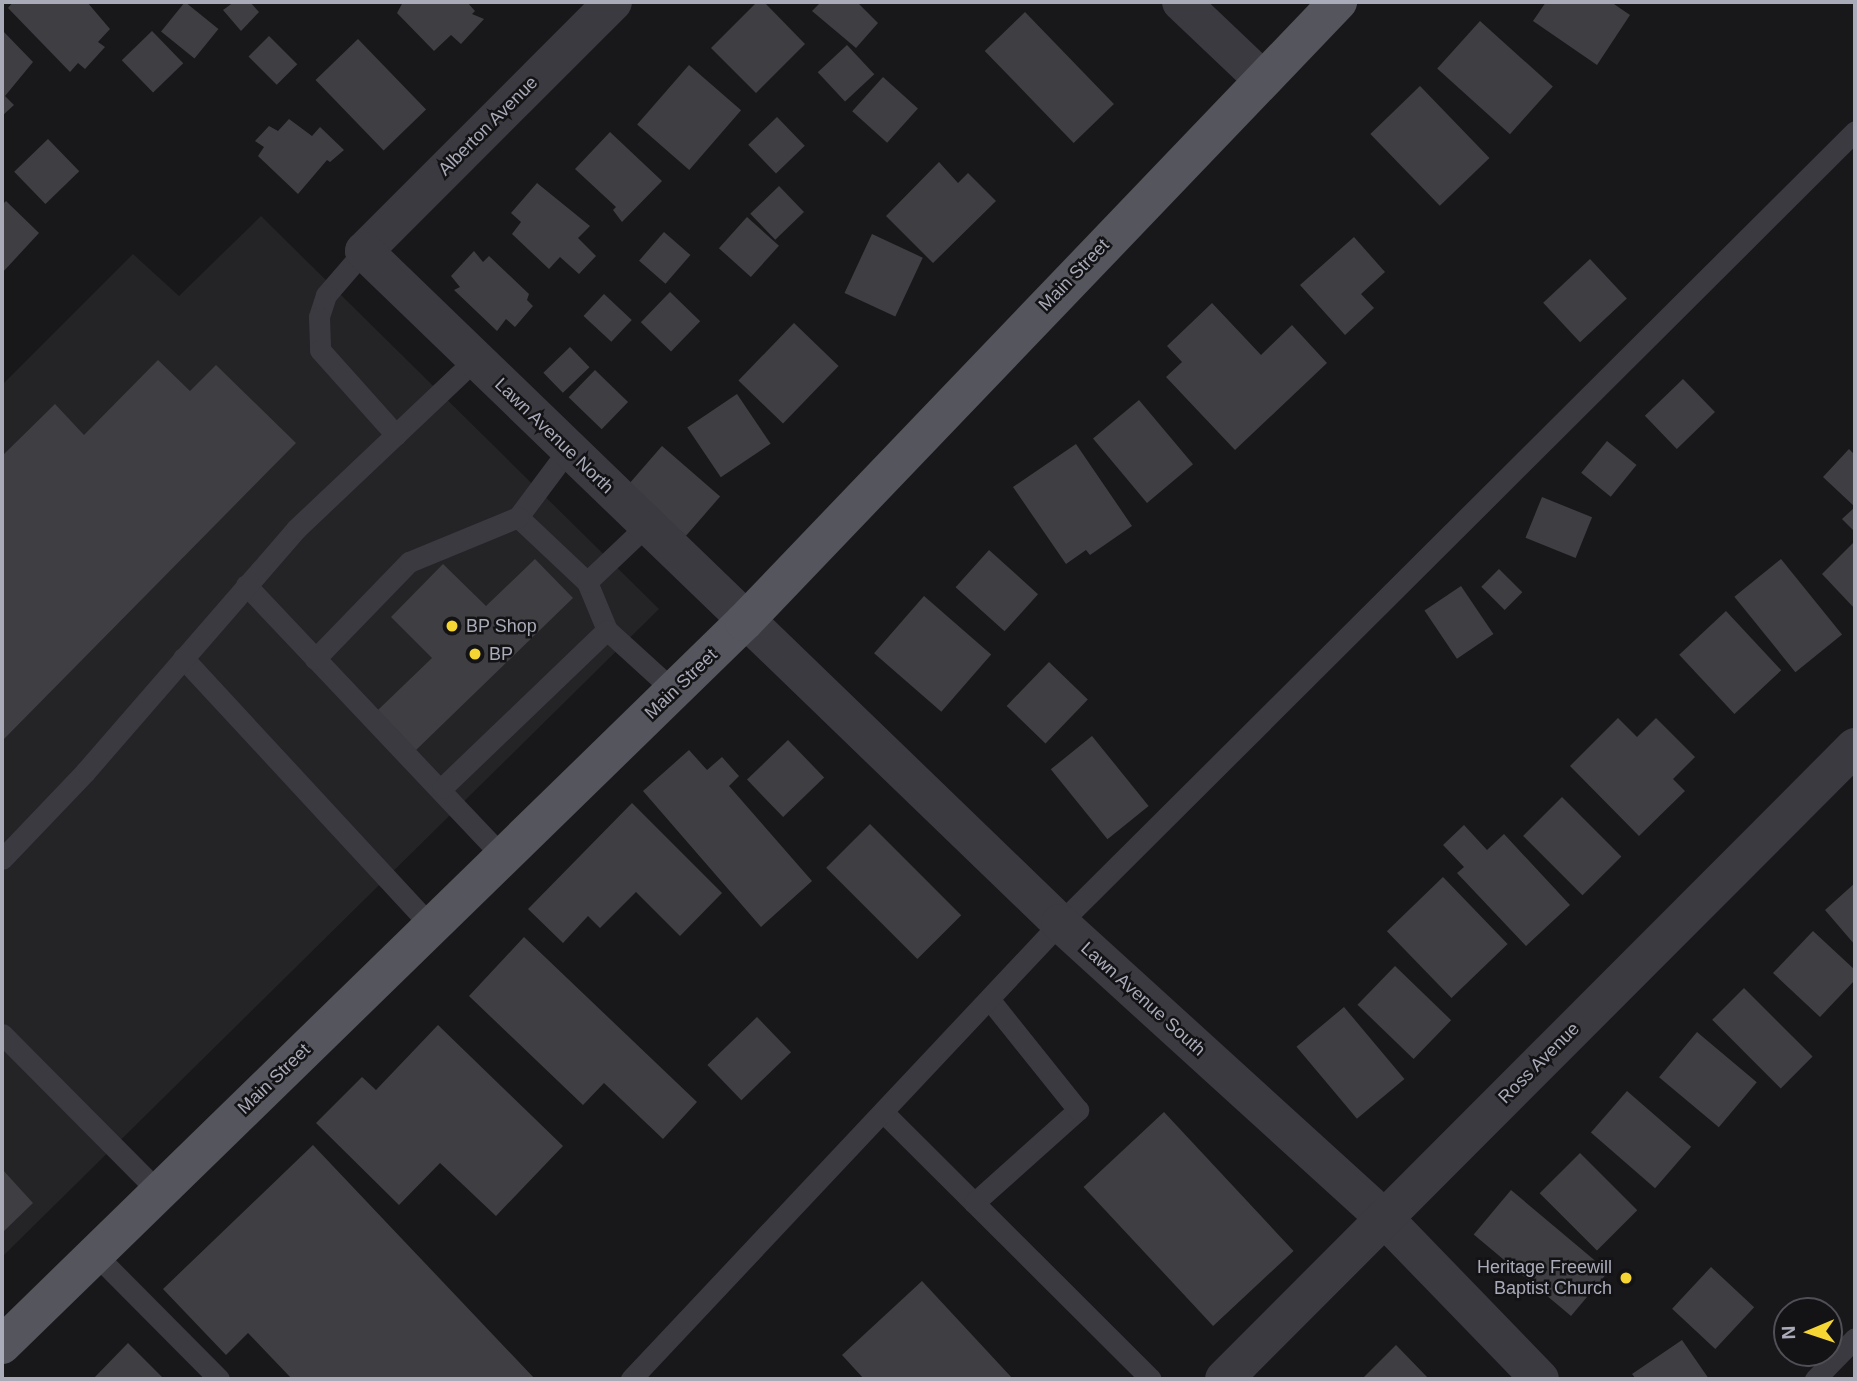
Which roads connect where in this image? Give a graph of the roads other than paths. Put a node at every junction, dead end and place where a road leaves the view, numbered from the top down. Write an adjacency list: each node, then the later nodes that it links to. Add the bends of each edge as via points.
1 (612, 2): 6 (street, Alberton Avenue)
2 (1181, 2): 4 (street)
3 (1338, 2): 4 (main road, Main Street)
4 (1261, 78): 14 (main road, Main Street)
5 (1855, 131): 23 (lane)
6 (364, 251): 7 (street, Lawn Avenue North); 8 (lane, via 326,295 319,317 320,350)
7 (475, 360): 8 (lane); 9 (street, Lawn Avenue North)
8 (396, 435): 13 (lane, via 296,529)
9 (568, 450): 10 (lane); 11 (street, Lawn Avenue North)
10 (518, 517): 12 (lane); 17 (lane, via 409,562)
11 (646, 526): 12 (lane); 14 (street, Lawn Avenue North)
12 (587, 582): 15 (lane)
13 (246, 585): 16 (lane); 17 (lane)
14 (744, 622): 18 (main road, Main Street); 23 (street, Lawn Avenue South)
15 (607, 630): 18 (lane); 20 (lane)
16 (183, 659): 22 (lane); 24 (lane)
17 (315, 659): 20 (lane)
18 (674, 691): 21 (main road, Main Street)
19 (1855, 747): 30 (street, Ross Avenue)
20 (442, 788): 21 (lane)
21 (503, 857): 24 (main road, Main Street)
22 (2, 859)
23 (1060, 923): 25 (lane); 30 (street, Lawn Avenue South)
24 (432, 927): 28 (main road, Main Street)
25 (989, 999): 27 (lane); 29 (lane, via 1078,1110)
26 (2, 1034): 28 (lane)
27 (883, 1112): 29 (lane); 35 (lane)
28 (159, 1192): 31 (main road, Main Street)
29 (974, 1203): 36 (lane)
30 (1384, 1218): 37 (street, Ross Avenue); 38 (street, Lawn Avenue South)
31 (95, 1254): 33 (main road, Main Street); 34 (lane)
32 (1855, 1338): 39 (lane)
33 (2, 1345)
34 (219, 1379)
35 (631, 1379)
36 (1151, 1379)
37 (1224, 1379)
38 (1540, 1379)
39 (1815, 1379)

